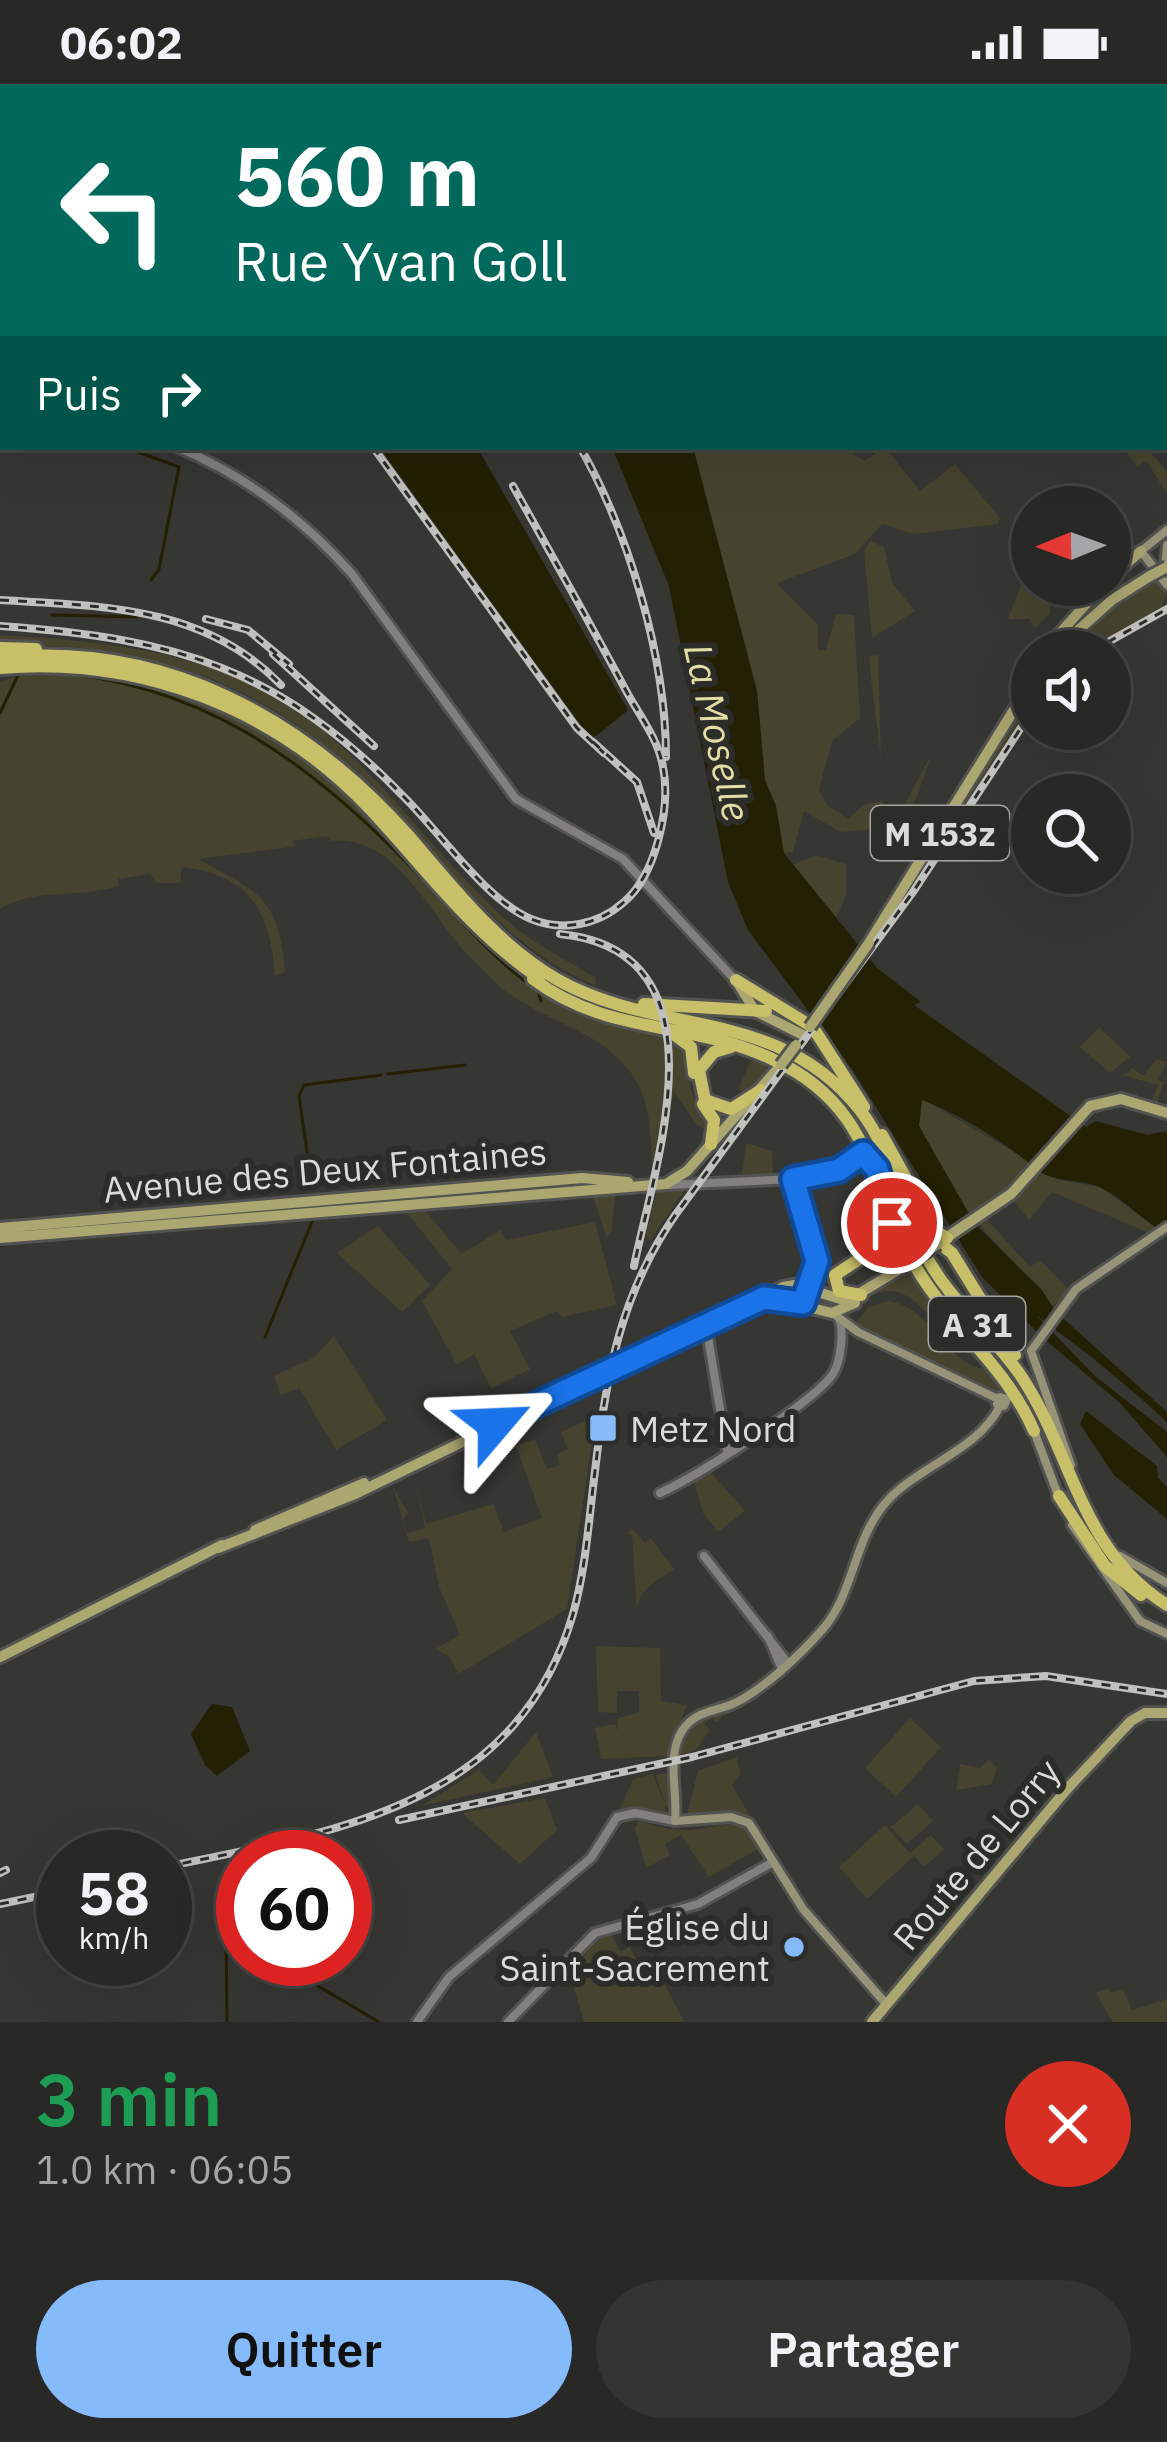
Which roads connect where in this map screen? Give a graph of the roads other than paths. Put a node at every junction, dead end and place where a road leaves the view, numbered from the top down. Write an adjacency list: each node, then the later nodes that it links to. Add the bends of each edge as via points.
1 (182, 450): 19 (street, via 262,494 339,560 516,799 623,859)
2 (1167, 533): 4 (main road)
3 (1167, 545): 6 (main road)
4 (1142, 551): 5 (main road); 7 (main road)
5 (1131, 560)
6 (1166, 566): 7 (main road); 10 (main road, bridge)
7 (1167, 584)
8 (1084, 606): 9 (main road)
9 (1063, 630)
10 (1078, 630)
11 (0, 648): 13 (highway, via 91,653)
12 (0, 658): 13 (highway, A 31)
13 (143, 667): 20 (highway, A 31, via 234,698 323,752 508,944)
14 (0, 668): 18 (highway, A 31, via 157,679 267,726 368,806)
15 (1011, 707): 17 (main road)
16 (1011, 714): 17 (main road, M 153z)
17 (988, 751): 24 (main road, M 153z, bridge, via 890,914)
18 (514, 962): 23 (highway, via 584,1009); 59 (highway, A 31, via 604,1010 775,1052 837,1095 874,1146 931,1278 1014,1380 1091,1540)
19 (733, 977): 21 (highway, via 730,993); 22 (main road); 24 (highway)
20 (602, 999): 21 (highway); 24 (highway, A 31, via 741,1031)
21 (710, 1006): 22 (highway)
22 (762, 1012): 24 (main road)
23 (652, 1030): 25 (highway); 27 (highway, via 688,1043)
24 (802, 1034): 26 (main road, M 153z, bridge); 28 (highway); 28 (highway, via 817,1064); 60 (highway, A 31, via 868,1123 923,1251 1025,1383 1097,1537 1133,1579)
25 (744, 1048): 26 (highway, via 708,1057 700,1093 730,1108); 34 (highway, via 789,1067 832,1099)
26 (761, 1090): 30 (main road, M 153z)
27 (703, 1104): 30 (highway); 32 (highway, via 714,1120)
28 (865, 1108): 31 (highway)
29 (1167, 1113): 41 (main road, via 1112,1099 1084,1111 1020,1183)
30 (737, 1116): 32 (main road, M 153z)
31 (880, 1133): 41 (highway); 48 (highway, via 942,1270)
32 (711, 1144): 36 (main road, M 153z, via 683,1175)
33 (847, 1165): 34 (highway, via 863,1153); 35 (street, Avenue des Deux Fontaines)
34 (877, 1169): 37 (highway)
35 (793, 1179): 36 (street, Avenue des Deux Fontaines); 45 (street, via 816,1270)
36 (658, 1185): 38 (main road, Avenue des Deux Fontaines, via 582,1178); 40 (main road, Avenue des Deux Fontaines)
37 (893, 1212): 42 (highway); 43 (highway, via 886,1235)
38 (0, 1228)
39 (1165, 1234): 53 (main road, via 1082,1284 1031,1357)
40 (0, 1238)
41 (941, 1241): 44 (main road, bridge); 48 (highway)
42 (908, 1250): 44 (highway, via 892,1239 837,1273 839,1292); 49 (highway, via 933,1293)
43 (839, 1265): 45 (main road)
44 (866, 1292): 45 (main road, via 843,1301); 46 (main road)
45 (812, 1298): 46 (main road); 47 (main road, via 764,1298)
46 (835, 1315): 50 (main road); 52 (street, via 842,1331 833,1373)
47 (701, 1327): 52 (street); 63 (main road)
48 (1020, 1362): 53 (highway)
49 (1001, 1372): 50 (main road, via 1008,1385); 51 (highway)
50 (1002, 1401): 51 (main road, via 1021,1409); 64 (main road, via 985,1427 882,1507 836,1610)
51 (1034, 1431): 55 (main road)
52 (727, 1451): 54 (street)
53 (1076, 1482): 57 (main road)
54 (660, 1492)
55 (1059, 1496): 59 (highway, via 1105,1566); 62 (main road, via 1123,1600 1142,1624)
56 (704, 1556): 64 (street)
57 (1120, 1556): 58 (main road); 60 (highway)
58 (1167, 1581)
59 (1141, 1595): 61 (highway, A 31)
60 (1167, 1602)
61 (1167, 1615)
62 (1167, 1634)
63 (2, 1654)
64 (784, 1664): 66 (main road, via 743,1698 697,1715 682,1730 674,1751)
65 (1162, 1712): 68 (main road, Route de Lorry, via 1128,1726 1070,1785)
66 (675, 1821): 67 (main road, via 742,1819); 69 (street, via 617,1817 591,1858 448,1976)
67 (773, 1862): 68 (main road); 70 (street, via 698,1904 595,1933)
68 (887, 2005): 71 (main road, Route de Lorry)
69 (420, 2019)
70 (508, 2022)
71 (872, 2022)

